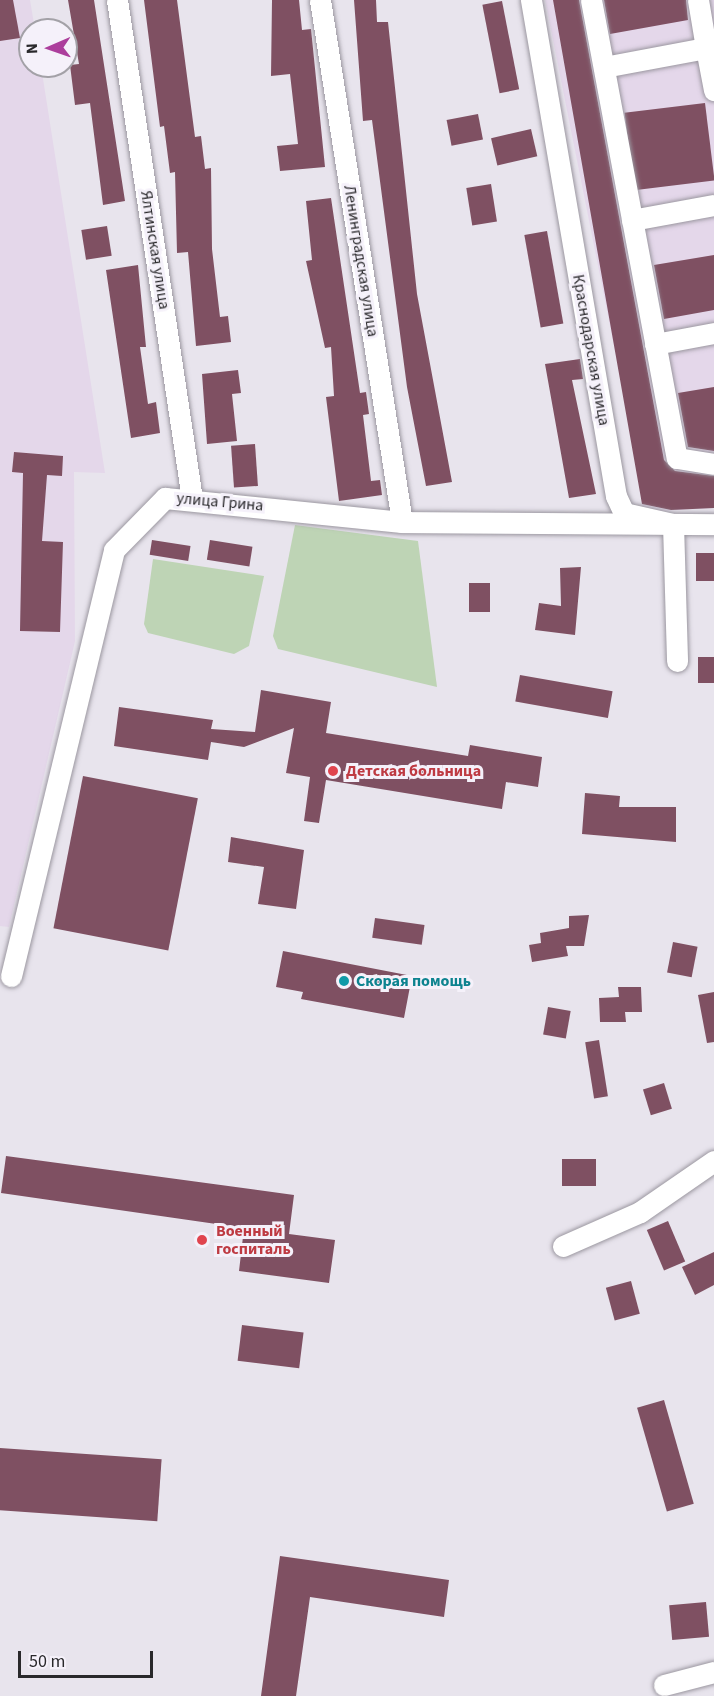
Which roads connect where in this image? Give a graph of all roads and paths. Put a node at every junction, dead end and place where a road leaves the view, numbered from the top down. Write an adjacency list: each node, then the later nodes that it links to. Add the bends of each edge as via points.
1 (117, 0): 14 (street, Ялтинская улица)
2 (320, 0): 15 (street, Ленинградская улица)
3 (531, 0): 16 (street, Краснодарская улица, via 616,495 624,513)
4 (591, 0): 7 (street)
5 (698, 0): 6 (street)
6 (706, 48): 7 (street); 8 (street)
7 (603, 67): 10 (street)
8 (714, 90)
9 (714, 205): 10 (street)
10 (632, 220): 12 (street)
11 (714, 333): 12 (street)
12 (655, 344): 13 (street, via 677,458)
13 (714, 464)
14 (192, 500): 15 (street, улица Грина); 19 (street, улица Грина, via 165,498 114,550)
15 (402, 522): 16 (street, улица Грина)
16 (673, 524): 17 (street, улица Грина); 18 (street)
17 (714, 524)
18 (677, 661)
19 (11, 976)
20 (714, 1161): 21 (street, via 640,1212)
21 (563, 1246)
22 (714, 1672): 23 (street)
23 (664, 1685)

